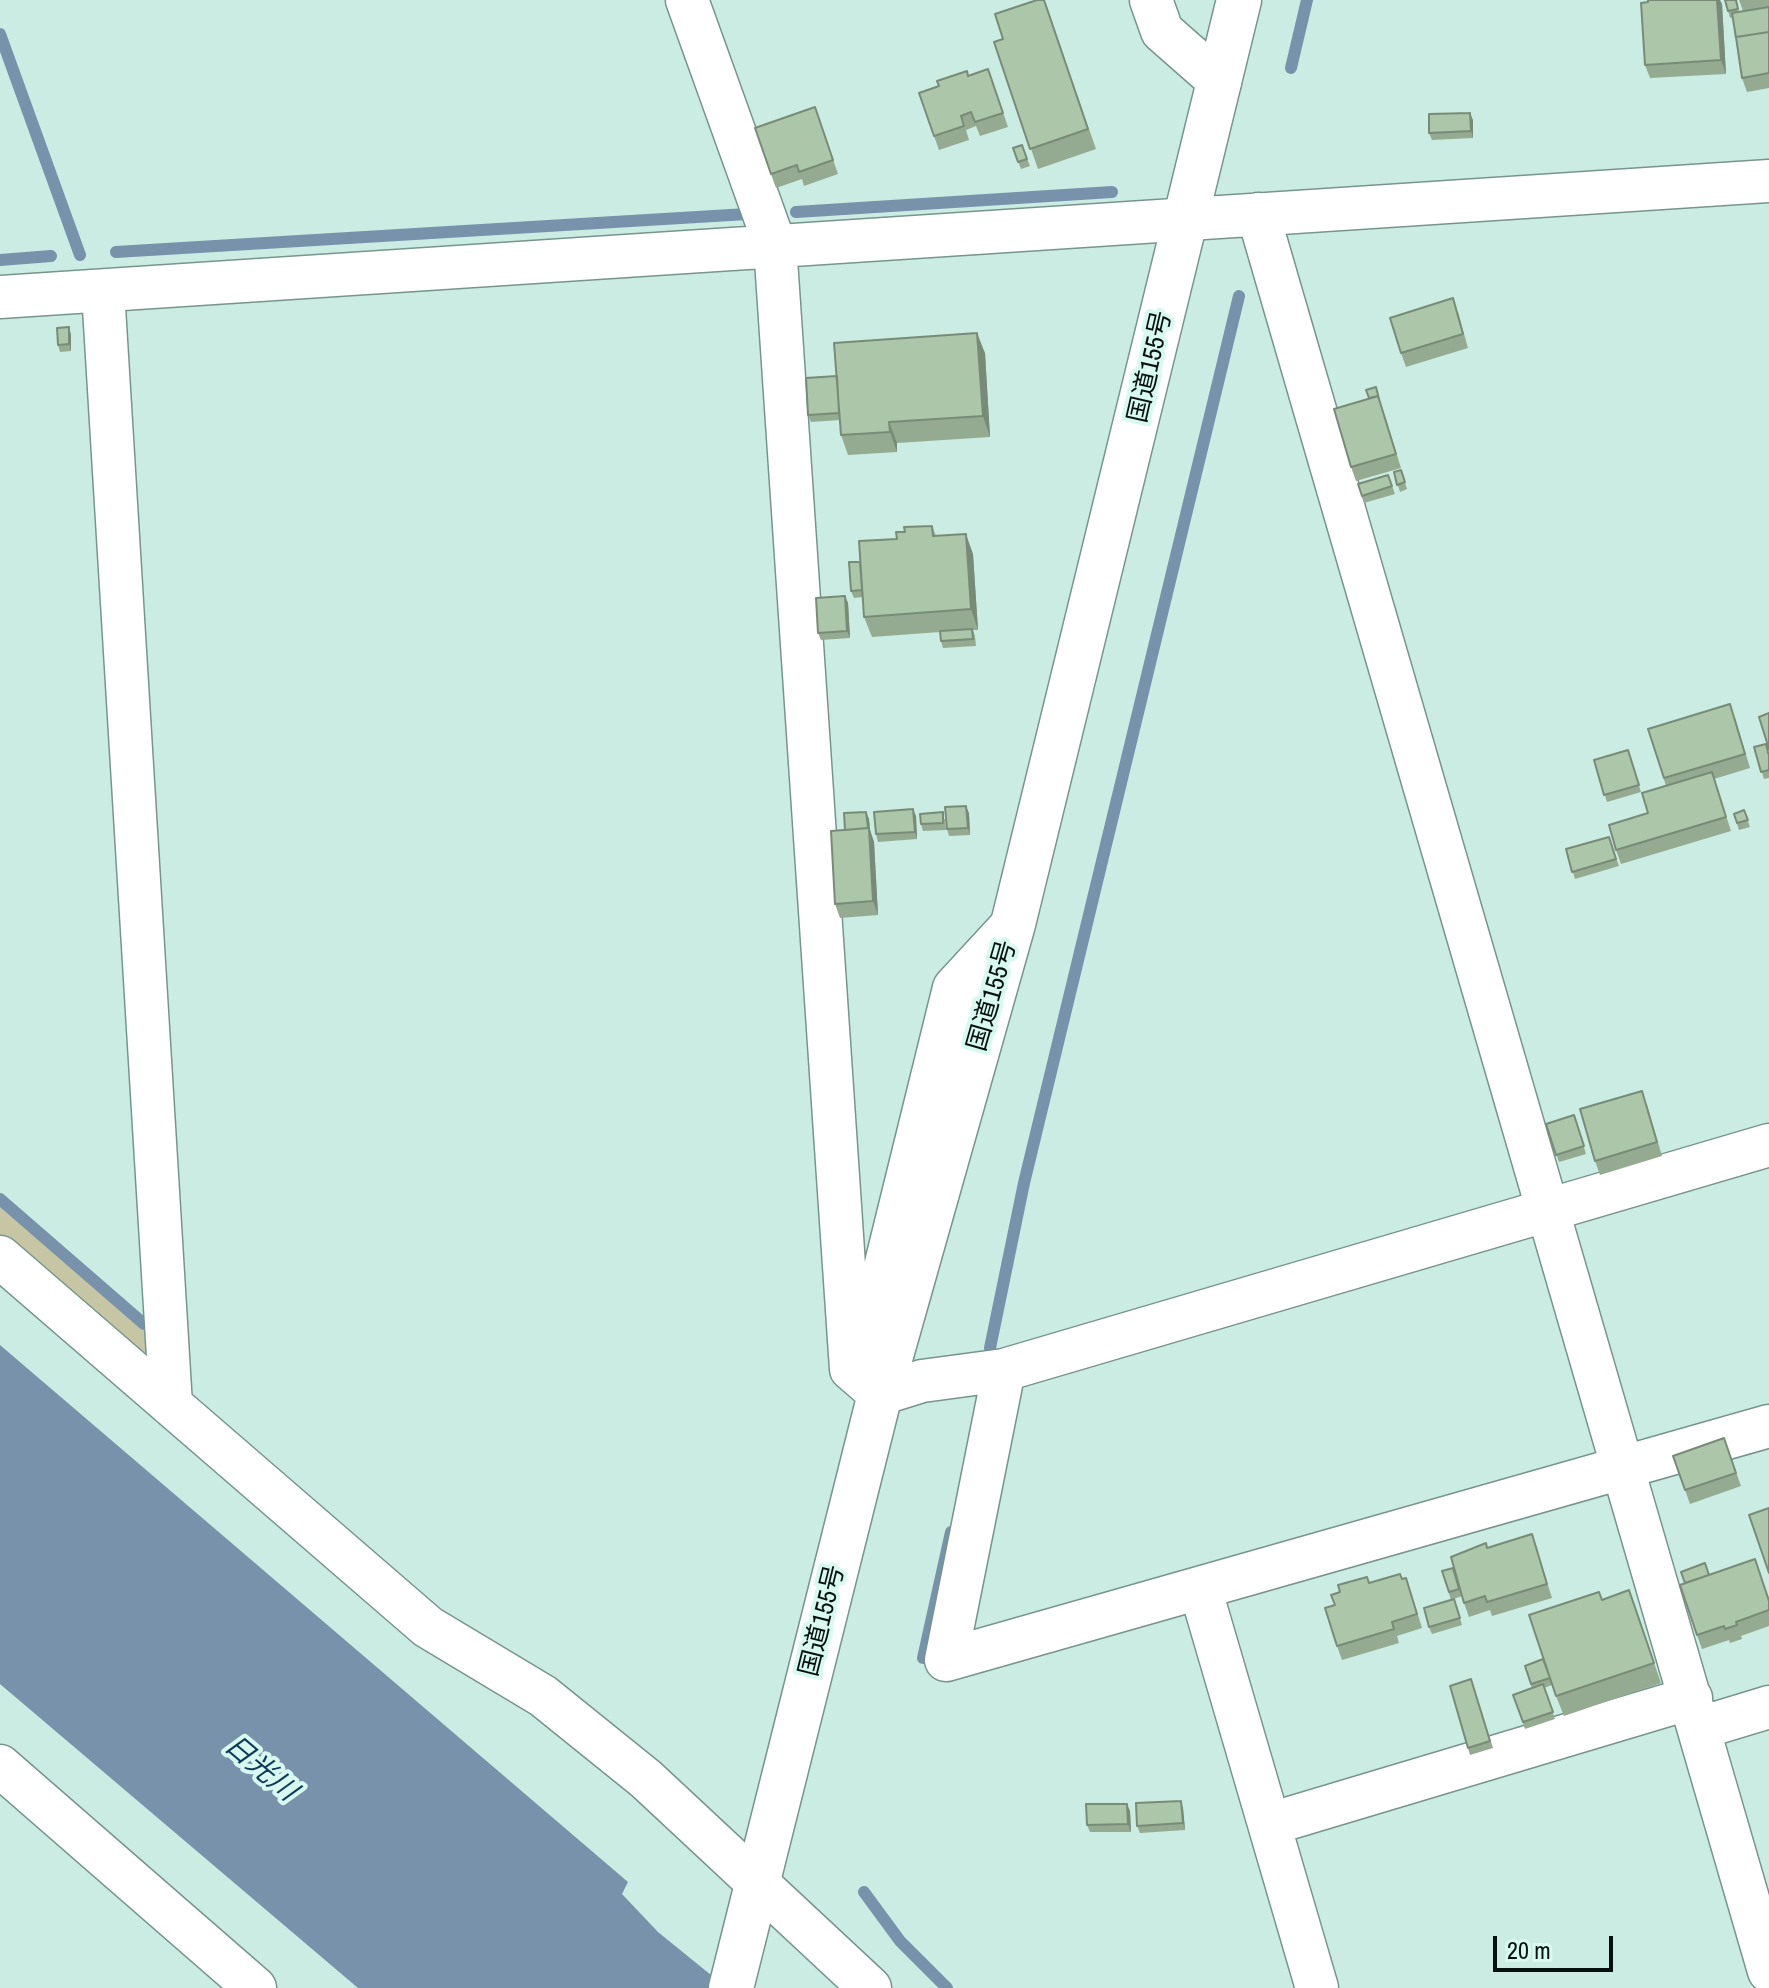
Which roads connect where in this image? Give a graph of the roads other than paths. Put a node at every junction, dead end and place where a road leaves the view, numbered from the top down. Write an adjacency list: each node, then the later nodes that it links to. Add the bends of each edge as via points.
1 (687, 0): 8 (street)
2 (1151, 0): 4 (street, via 1162,31)
3 (1239, 0): 4 (highway, 国道155号)
4 (1220, 82): 7 (highway, 国道155号)
5 (1768, 183): 6 (street)
6 (1258, 214): 7 (street); 12 (street)
7 (1186, 219): 8 (street); 15 (highway, 国道155号, via 1013,924)
8 (775, 245): 9 (street); 15 (street, via 851,1369)
9 (103, 291): 10 (street); 16 (street)
10 (0, 297)
11 (1769, 1145): 12 (street)
12 (1548, 1211): 14 (street); 18 (street)
13 (0, 1257): 16 (street)
14 (1004, 1370): 15 (street); 19 (street, via 946,1660)
15 (870, 1384): 24 (highway, 国道155号)
16 (171, 1405): 24 (street, via 428,1627 543,1696 646,1779)
17 (1769, 1426): 18 (street)
18 (1625, 1467): 19 (street); 21 (street)
19 (1200, 1588): 23 (street)
20 (1769, 1707): 21 (street)
21 (1695, 1713): 23 (street); 25 (street)
22 (0, 1766): 26 (street)
23 (1270, 1824): 29 (street)
24 (754, 1897): 27 (highway, 国道155号); 28 (street)
25 (1769, 1971)
26 (255, 1988)
27 (731, 1988)
28 (870, 1988)
29 (1317, 1988)

